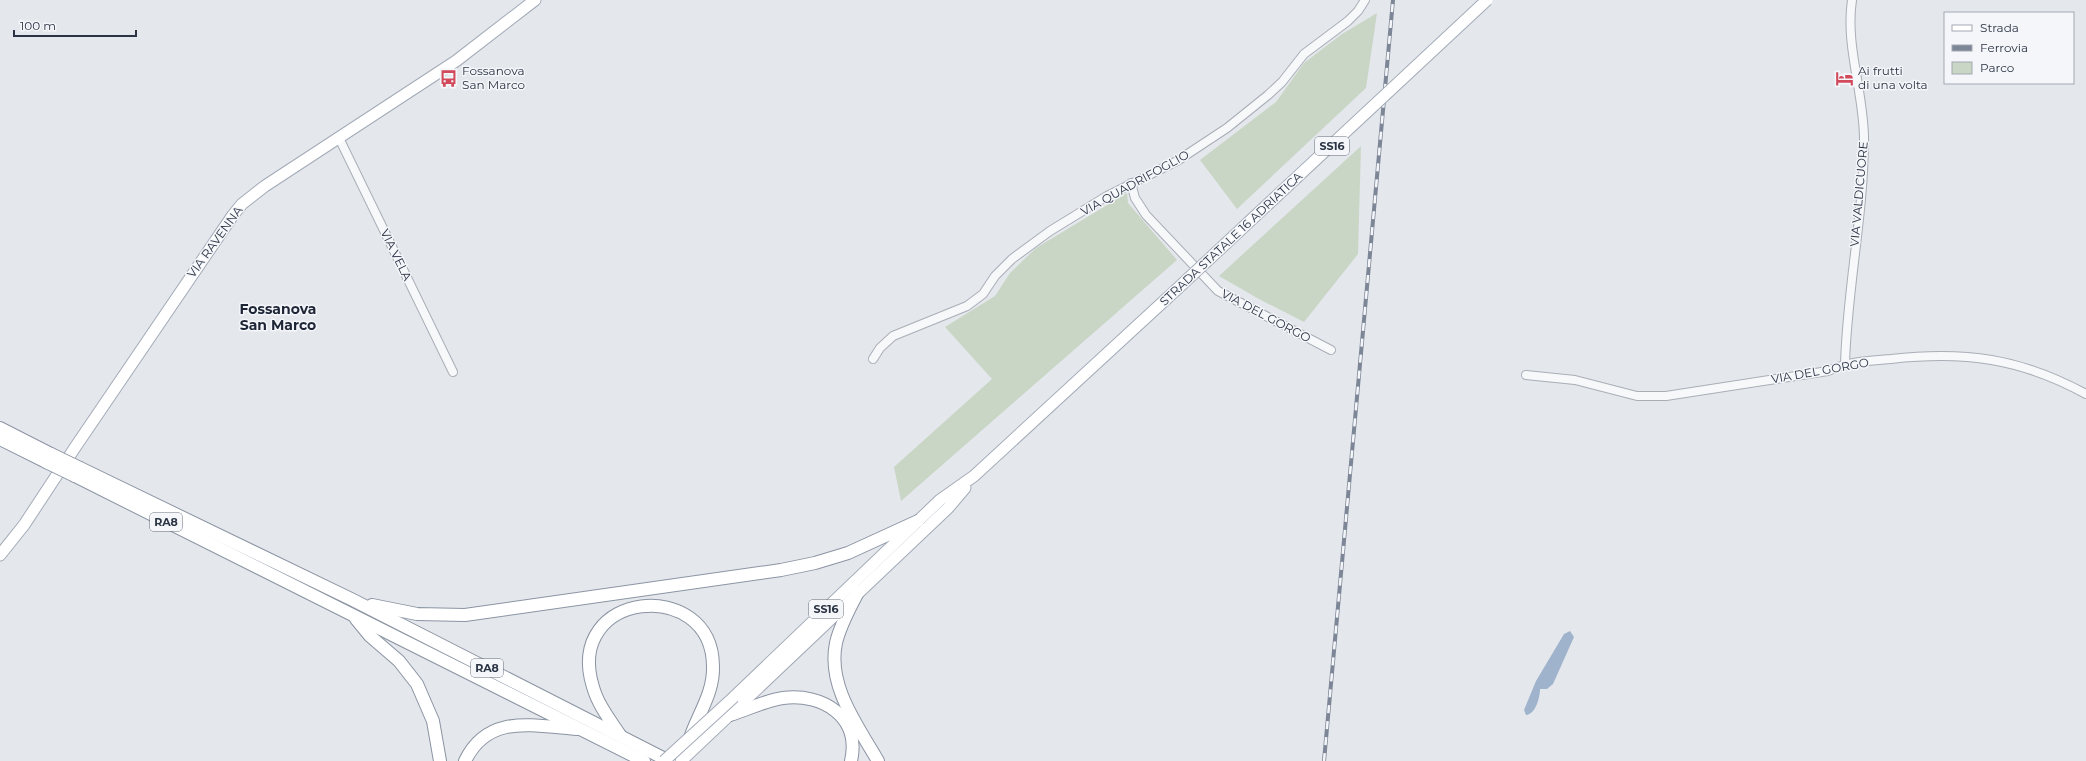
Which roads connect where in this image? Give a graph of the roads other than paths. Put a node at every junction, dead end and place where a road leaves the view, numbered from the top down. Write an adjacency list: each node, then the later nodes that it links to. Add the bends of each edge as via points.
1 (535, 0): 5 (main road, VIA RAVENNA, via 456,62)
2 (1365, 0): 6 (street, VIA QUADRIFOGLIO, via 1348,21 1304,54 1282,82 1232,124 1177,162)
3 (1487, 0): 16 (main road, STRADA STATALE 16 ADRIATICA / SS16, bridge)
4 (1852, 0): 9 (street, VIA VALDICUORE, via 1852,38 1864,138)
5 (339, 138): 10 (street, VIA VELA); 19 (main road, VIA RAVENNA, via 264,186 233,215 24,525)
6 (1131, 183): 7 (street, VIA DEL GORGO, via 1135,198 1146,215 1213,287); 8 (street, VIA QUADRIFOGLIO, via 1028,246 995,276 983,294 967,306 893,336)
7 (1331, 350)
8 (873, 359)
9 (1845, 364): 11 (street, VIA DEL GORGO, via 1828,371 1666,396 1637,396 1575,380); 12 (street, VIA DEL GORGO, via 1924,356 1966,357 2007,362 2050,375)
10 (453, 372)
11 (1526, 375)
12 (2086, 394)
13 (0, 428): 15 (highway)
14 (0, 439): 15 (highway)
15 (48, 458): 17 (highway, bridge)
16 (974, 476): 18 (main road, STRADA STATALE 16 ADRIATICA / SS16, via 940,500); 20 (main road, STRADA STATALE 16 ADRIATICA / SS16, via 948,508)
17 (96, 481): 21 (highway, RA8); 22 (highway, RA8)
18 (918, 521): 21 (highway, via 848,553 799,566 482,613 417,614); 23 (main road, STRADA STATALE 16 ADRIATICA / SS16)
19 (0, 555)
20 (858, 592): 23 (main road, STRADA STATALE 16 ADRIATICA / SS16); 35 (highway, via 836,642 835,665 843,697)
21 (353, 600): 26 (highway, RA8)
22 (352, 615): 25 (highway, RA8); 28 (highway, via 370,636 399,661 417,684 433,721)
23 (739, 699): 24 (main road, STRADA STATALE 16 ADRIATICA / SS16); 27 (main road, STRADA STATALE 16 ADRIATICA / SS16, bridge)
24 (730, 715): 33 (main road, STRADA STATALE 16 ADRIATICA / SS16); 34 (highway, via 773,700 791,697 811,699 828,706 841,716 850,730 853,745)
25 (583, 729): 29 (highway, via 534,724 505,727 479,740); 30 (highway, RA8)
26 (620, 736): 27 (highway, via 595,695 589,670 590,654 598,632 606,621 618,612 634,607 652,606 669,608 688,617 699,626 711,649 712,683); 32 (highway, RA8)
27 (690, 738): 31 (main road, STRADA STATALE 16 ADRIATICA / SS16, bridge)
28 (440, 761)
29 (465, 761)
30 (644, 761)
31 (664, 761)
32 (669, 761)
33 (681, 761)
34 (851, 761)
35 (878, 761)

